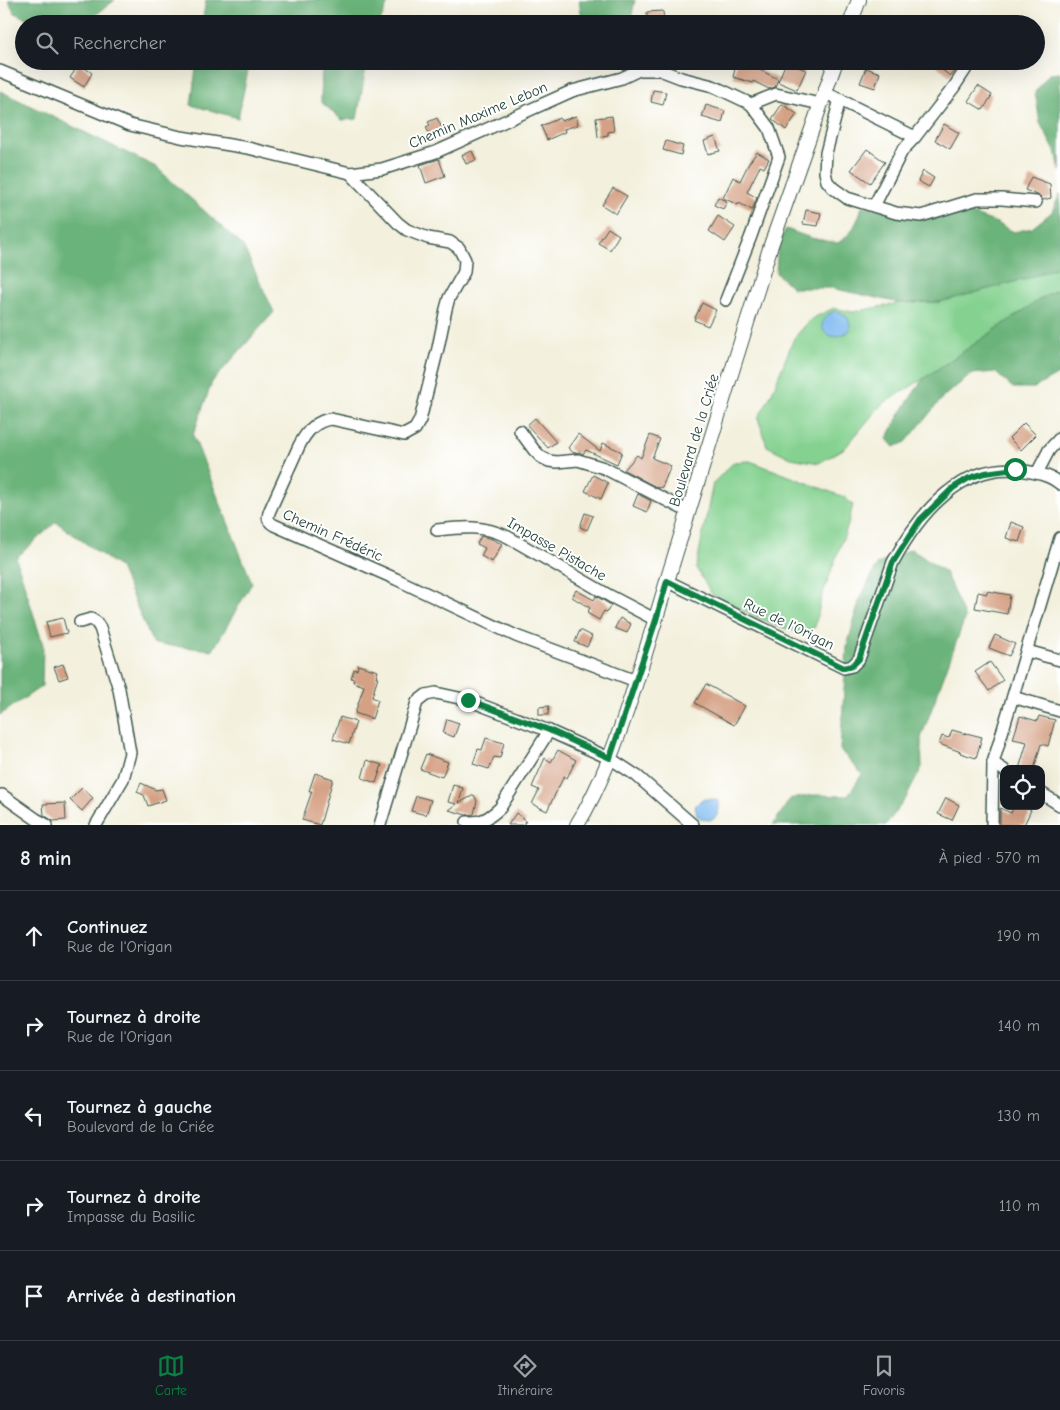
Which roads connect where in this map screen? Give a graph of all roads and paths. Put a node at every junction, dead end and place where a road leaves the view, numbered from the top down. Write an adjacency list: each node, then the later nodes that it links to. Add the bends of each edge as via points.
1 (859, 0): 2 (main road)
2 (853, 15)
3 (833, 70): 6 (main road, Boulevard de la Criée)
4 (964, 70): 9 (street)
5 (0, 71): 10 (street, Chemin Maxime Lebon, via 130,125 248,148)
6 (822, 98): 7 (street); 8 (street, via 776,94); 14 (main road, Boulevard de la Criée)
7 (840, 99): 9 (street); 12 (street, via 826,153 827,181 847,198)
8 (751, 104): 10 (street, Chemin Maxime Lebon, via 714,86 660,70 639,70 572,92 436,152 382,169); 13 (street, via 769,128 779,157)
9 (915, 138): 12 (street, via 902,151)
10 (350, 173): 28 (street, Chemin Frédéric, via 406,230 450,242 459,248 465,260 464,272 446,309 420,420 415,429 404,435 331,419 316,423 299,446 268,520 516,636)
11 (1036, 202): 12 (street, via 977,199 920,216)
12 (874, 206)
13 (752, 236): 14 (street); 15 (street)
14 (772, 245): 20 (main road, Boulevard de la Criée)
15 (726, 300)
16 (520, 431): 20 (street, via 541,457 557,462 578,460 604,468)
17 (1060, 438): 18 (street, via 1049,450)
18 (1037, 473): 19 (street, Rue de l'Origan); 23 (street, Rue de l'Origan, via 1015,469 985,473 969,478 936,503 920,520 893,562 859,659 852,666 844,668)
19 (1060, 484)
20 (689, 512): 23 (main road, Boulevard de la Criée)
21 (437, 530): 24 (street, Impasse Pistache, via 466,527 493,530)
22 (1060, 538): 26 (street)
23 (667, 581): 24 (main road, Boulevard de la Criée)
24 (656, 620): 28 (main road, Boulevard de la Criée)
25 (80, 622): 40 (street, via 90,619 100,628 119,689 130,754 123,778)
26 (1027, 651): 27 (street); 29 (street)
27 (1060, 660)
28 (636, 680): 32 (main road, Boulevard de la Criée)
29 (1013, 697): 30 (street); 33 (street)
30 (1060, 711)
31 (549, 730): 32 (street); 38 (street, via 500,808 479,823); 41 (street, via 468,700 436,693 426,695 417,702)
32 (610, 758): 42 (main road, Boulevard de la Criée, via 599,786); 43 (street, via 637,776)
33 (993, 763): 34 (street); 44 (street)
34 (1000, 767)
35 (2, 795): 39 (street)
36 (1045, 795): 37 (street)
37 (1060, 805)
38 (468, 822)
39 (47, 825)
40 (96, 825)
41 (380, 825)
42 (577, 825)
43 (693, 825)
44 (992, 825)

